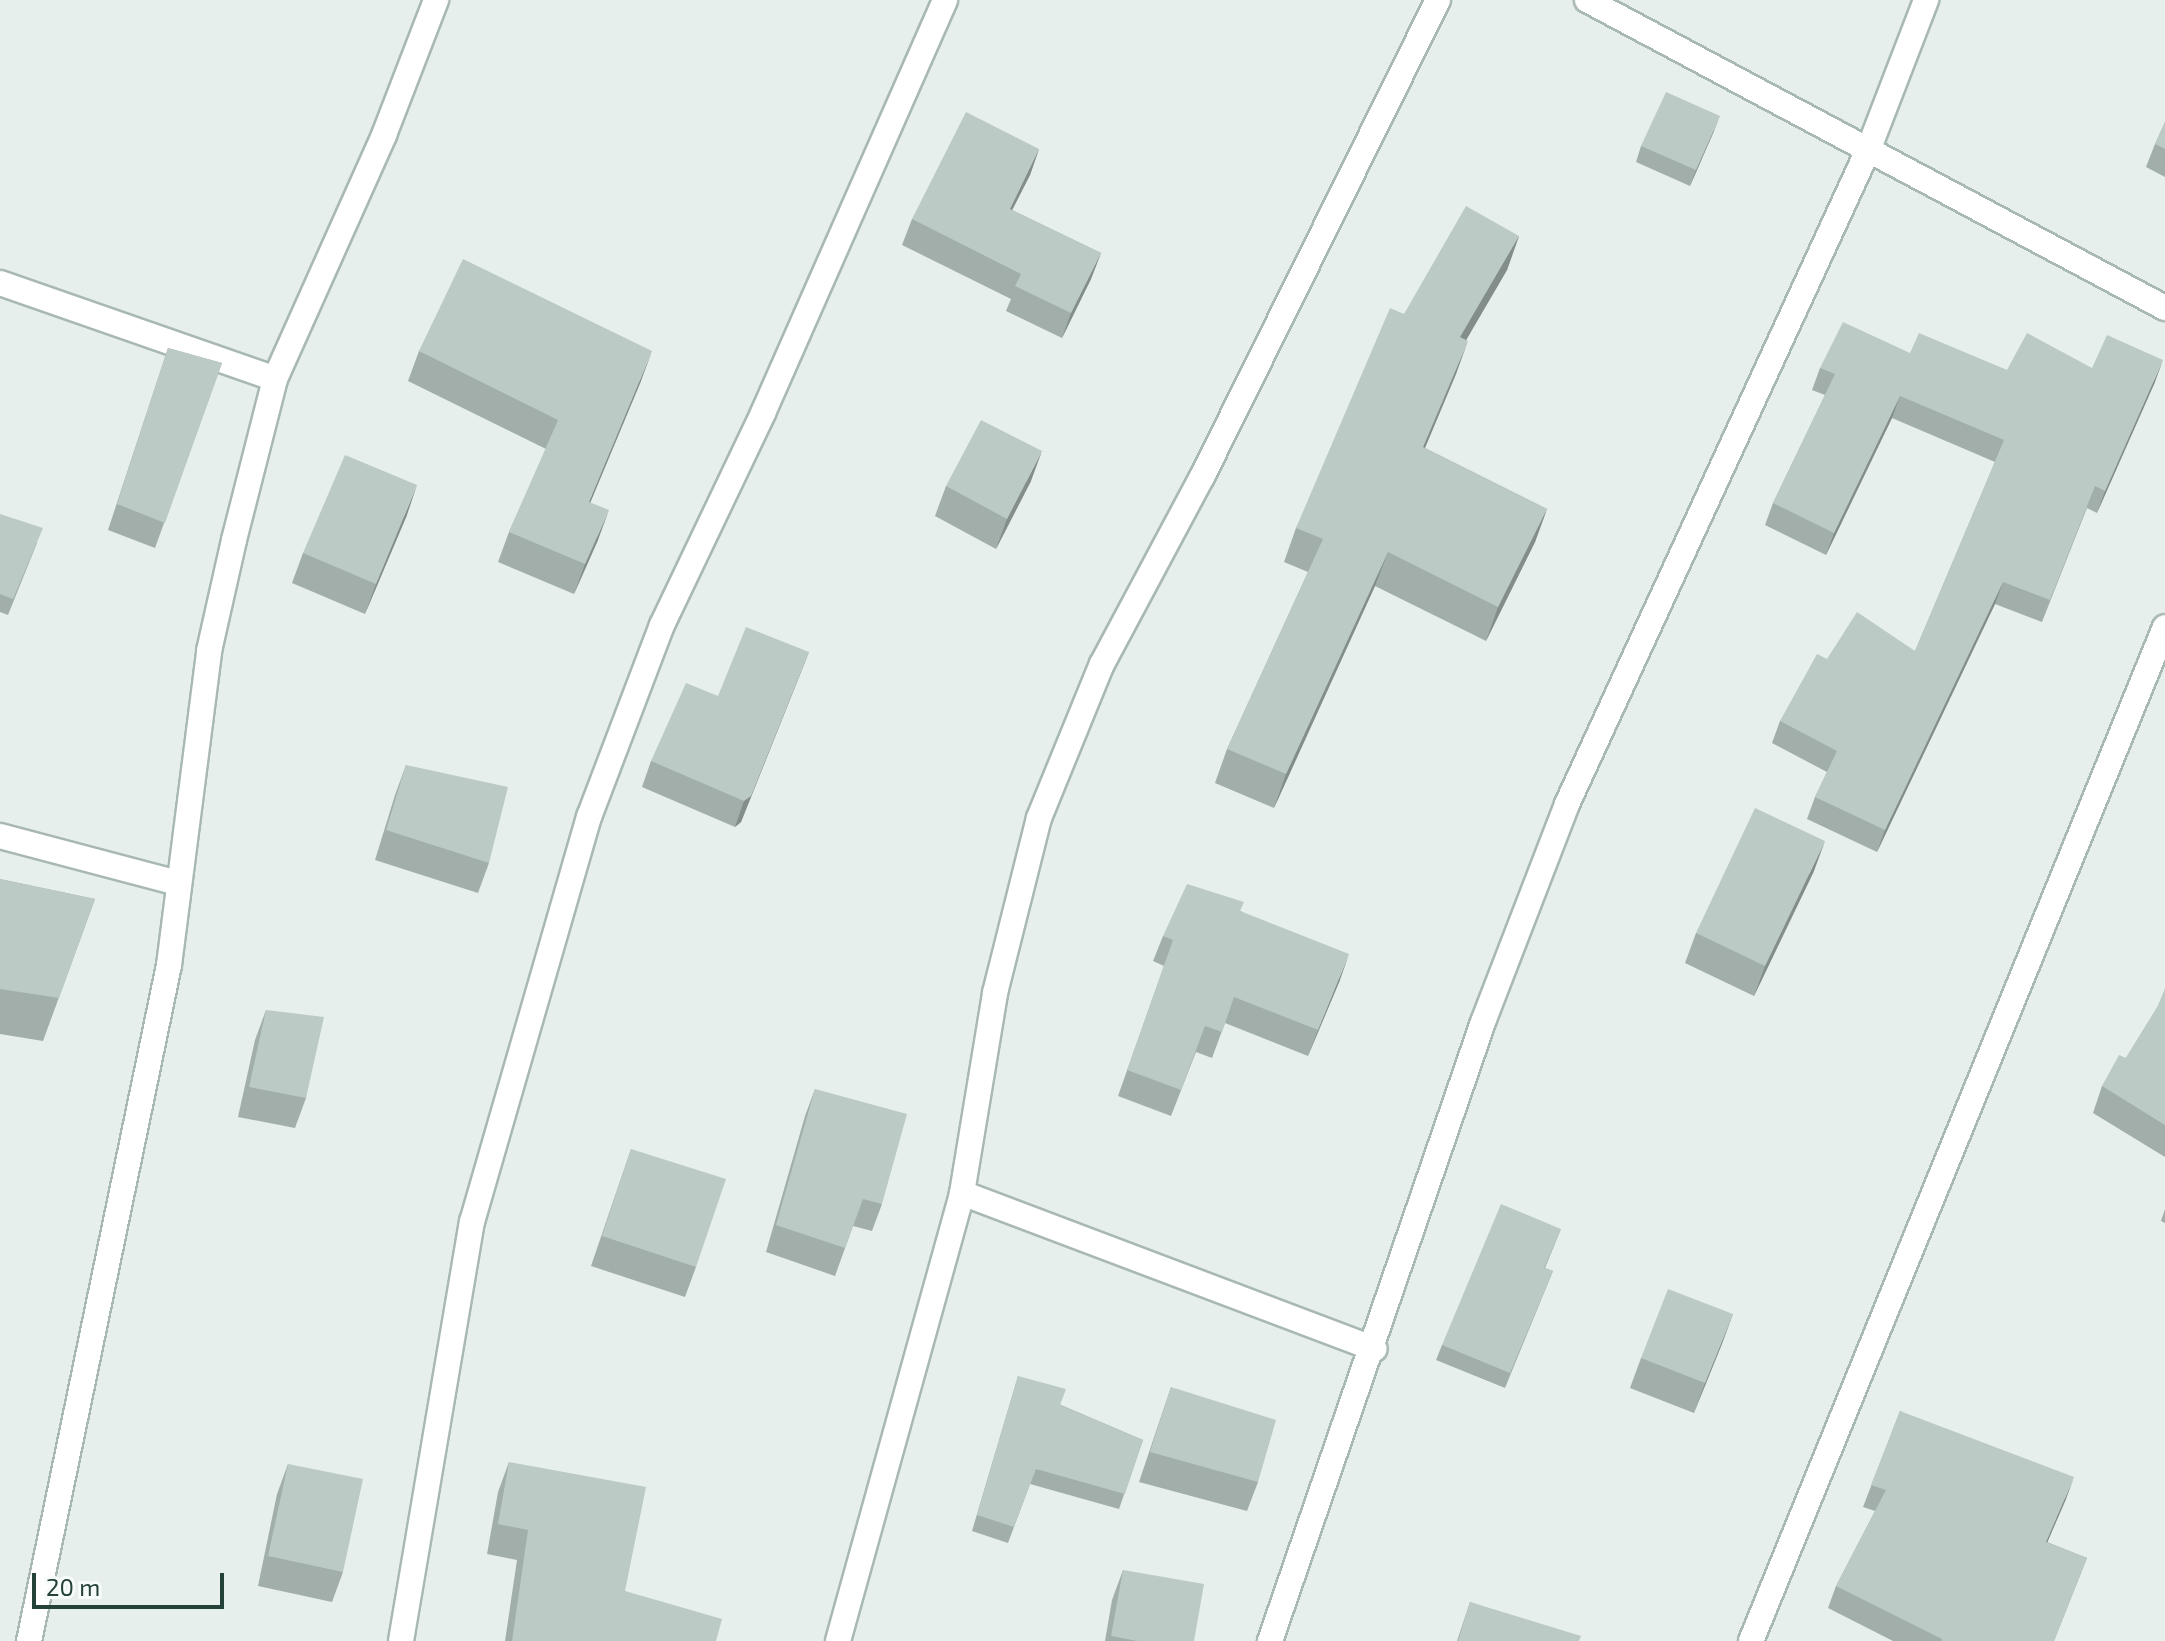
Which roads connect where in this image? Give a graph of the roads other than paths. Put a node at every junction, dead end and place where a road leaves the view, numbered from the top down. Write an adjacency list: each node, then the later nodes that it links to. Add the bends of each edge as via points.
1 (436, 0): 9 (street, via 384,135)
2 (945, 0): 16 (street, via 763,413 662,625 589,817 472,1222)
3 (1438, 0): 13 (street, via 1202,477 1102,664 1039,818 995,993)
4 (1587, 0): 6 (street)
5 (1926, 0): 6 (street)
6 (1869, 148): 8 (street); 14 (street, via 1567,804 1483,1022)
7 (0, 283): 9 (street)
8 (2165, 308)
9 (275, 379): 12 (street, via 209,651)
10 (2165, 627): 19 (street)
11 (0, 836): 12 (street)
12 (178, 883): 15 (street, via 169,965 126,1150)
13 (962, 1193): 14 (street); 17 (street)
14 (1374, 1349): 18 (street)
15 (29, 1641)
16 (401, 1641)
17 (838, 1641)
18 (1270, 1641)
19 (1751, 1641)

